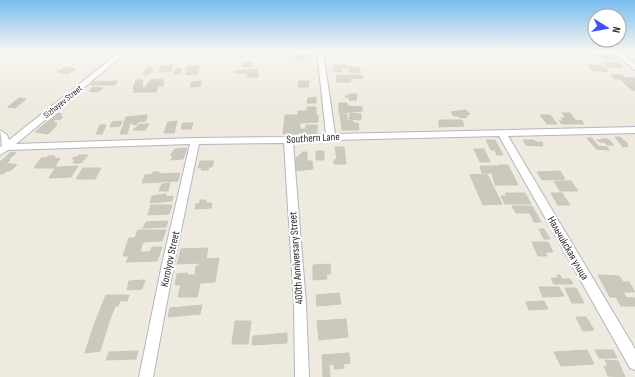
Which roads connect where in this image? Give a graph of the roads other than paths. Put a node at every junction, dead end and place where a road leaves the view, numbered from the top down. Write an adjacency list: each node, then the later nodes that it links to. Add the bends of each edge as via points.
1 (103, 69): 9 (street, Sizhayev Street)
2 (322, 69): 6 (street)
3 (635, 130): 5 (street, Southern Lane)
4 (0, 133): 9 (street, via 4,137)
5 (502, 133): 6 (street, Southern Lane); 10 (street, Нальчикская улица)
6 (331, 137): 7 (street, Southern Lane)
7 (288, 140): 8 (street, Southern Lane); 12 (street, 400th Anniversary Street, via 300,304)
8 (195, 141): 9 (street, Southern Lane); 11 (street, Korolyov Street)
9 (4, 150)
10 (635, 363)
11 (146, 377)
12 (302, 377)

